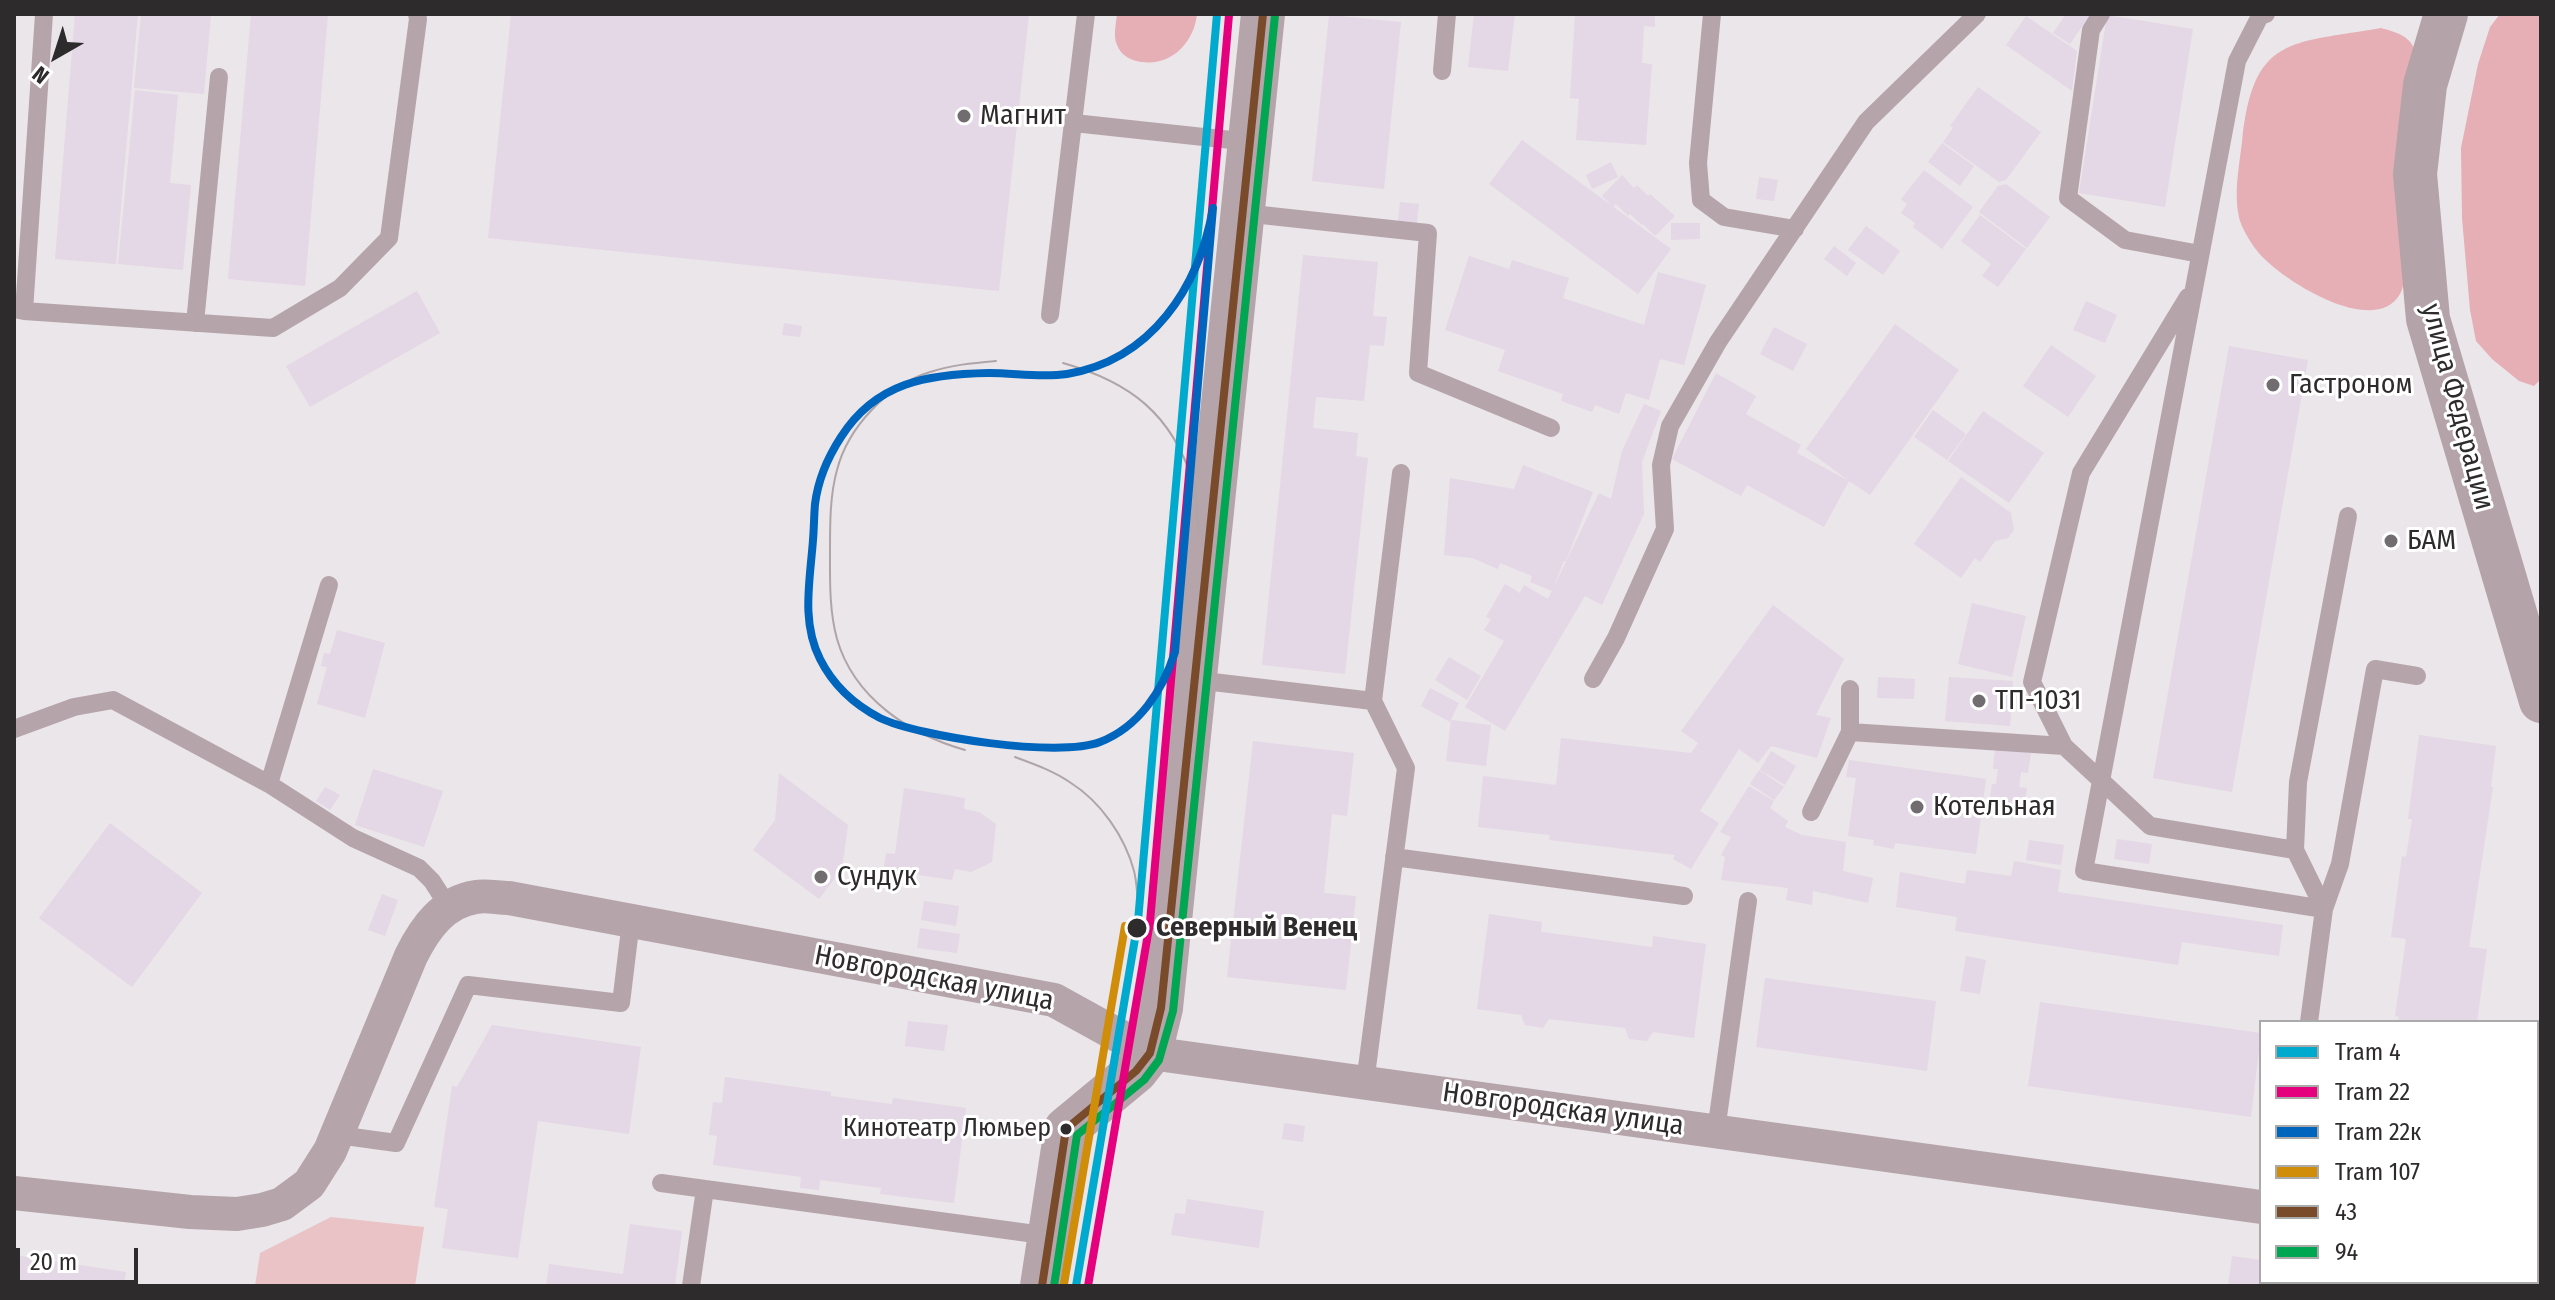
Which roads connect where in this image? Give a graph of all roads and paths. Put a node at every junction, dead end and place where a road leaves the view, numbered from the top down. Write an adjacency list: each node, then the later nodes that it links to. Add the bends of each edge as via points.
1 (44, 14): 19 (lane)
2 (417, 14): 21 (lane, via 389,238 340,288 273,328)
3 (1086, 14): 13 (lane)
4 (1263, 14): 14 (street)
5 (1447, 14): 11 (lane)
6 (1712, 14): 16 (lane, via 1698,163 1701,200 1724,217)
7 (1977, 14): 16 (lane, via 1866,122)
8 (2101, 14): 17 (lane, via 2091,30 2068,198 2125,240)
9 (2446, 14): 31 (main road, улица Федерации, via 2425,85 2415,174 2428,319)
10 (2259, 15): 17 (lane, via 2237,61)
11 (1442, 71)
12 (219, 77): 21 (lane)
13 (1074, 123): 14 (lane); 20 (lane)
14 (1250, 142): 15 (street)
15 (1243, 213): 22 (lane, via 1428,233 1418,373); 28 (street)
16 (1795, 229): 27 (lane, via 1718,342 1670,426 1661,465 1665,529)
17 (2200, 254): 18 (lane)
18 (2195, 285): 34 (lane, via 2081,473 2032,682); 35 (lane)
19 (19, 310): 21 (lane)
20 (1050, 315)
21 (195, 323)
22 (1551, 428)
23 (1401, 473): 30 (lane)
24 (2348, 516): 38 (lane, via 2298,782)
25 (329, 585): 36 (lane)
26 (2417, 676): 43 (lane, via 2375,669 2340,864)
27 (1593, 679)
28 (1196, 680): 30 (lane); 46 (street, via 1161,1008)
29 (1850, 689): 33 (lane)
30 (1373, 701): 39 (lane, via 1406,768)
31 (2541, 701)
32 (14, 729): 36 (lane, via 74,707 113,700)
33 (1850, 732): 34 (lane); 37 (lane)
34 (2064, 746): 35 (lane)
35 (2102, 779): 38 (lane, via 2150,826); 43 (lane, via 2084,871)
36 (269, 784): 42 (lane, via 353,838 419,868)
37 (1811, 812)
38 (2295, 850): 43 (lane)
39 (1394, 857): 40 (lane); 47 (lane)
40 (1684, 896)
41 (1748, 901): 48 (lane)
42 (448, 906): 44 (street, Новгородская улица, via 476,896 509,898); 49 (street, via 422,934 411,956)
43 (2324, 909): 45 (lane)
44 (631, 921): 46 (street, Новгородская улица, via 1054,1000); 49 (lane, via 621,1003 468,985 396,1143)
45 (2309, 1020)
46 (1150, 1053): 47 (street, Новгородская улица); 54 (street, via 1066,1129)
47 (1365, 1083): 48 (street, Новгородская улица)
48 (1716, 1131): 53 (street, Новгородская улица)
49 (338, 1135): 52 (street, via 309,1184 282,1204 262,1210 190,1212)
50 (661, 1183): 51 (lane)
51 (705, 1189): 54 (lane); 55 (lane)
52 (14, 1193)
53 (2259, 1207)
54 (1050, 1236): 56 (street)
55 (691, 1286)
56 (1042, 1286)

